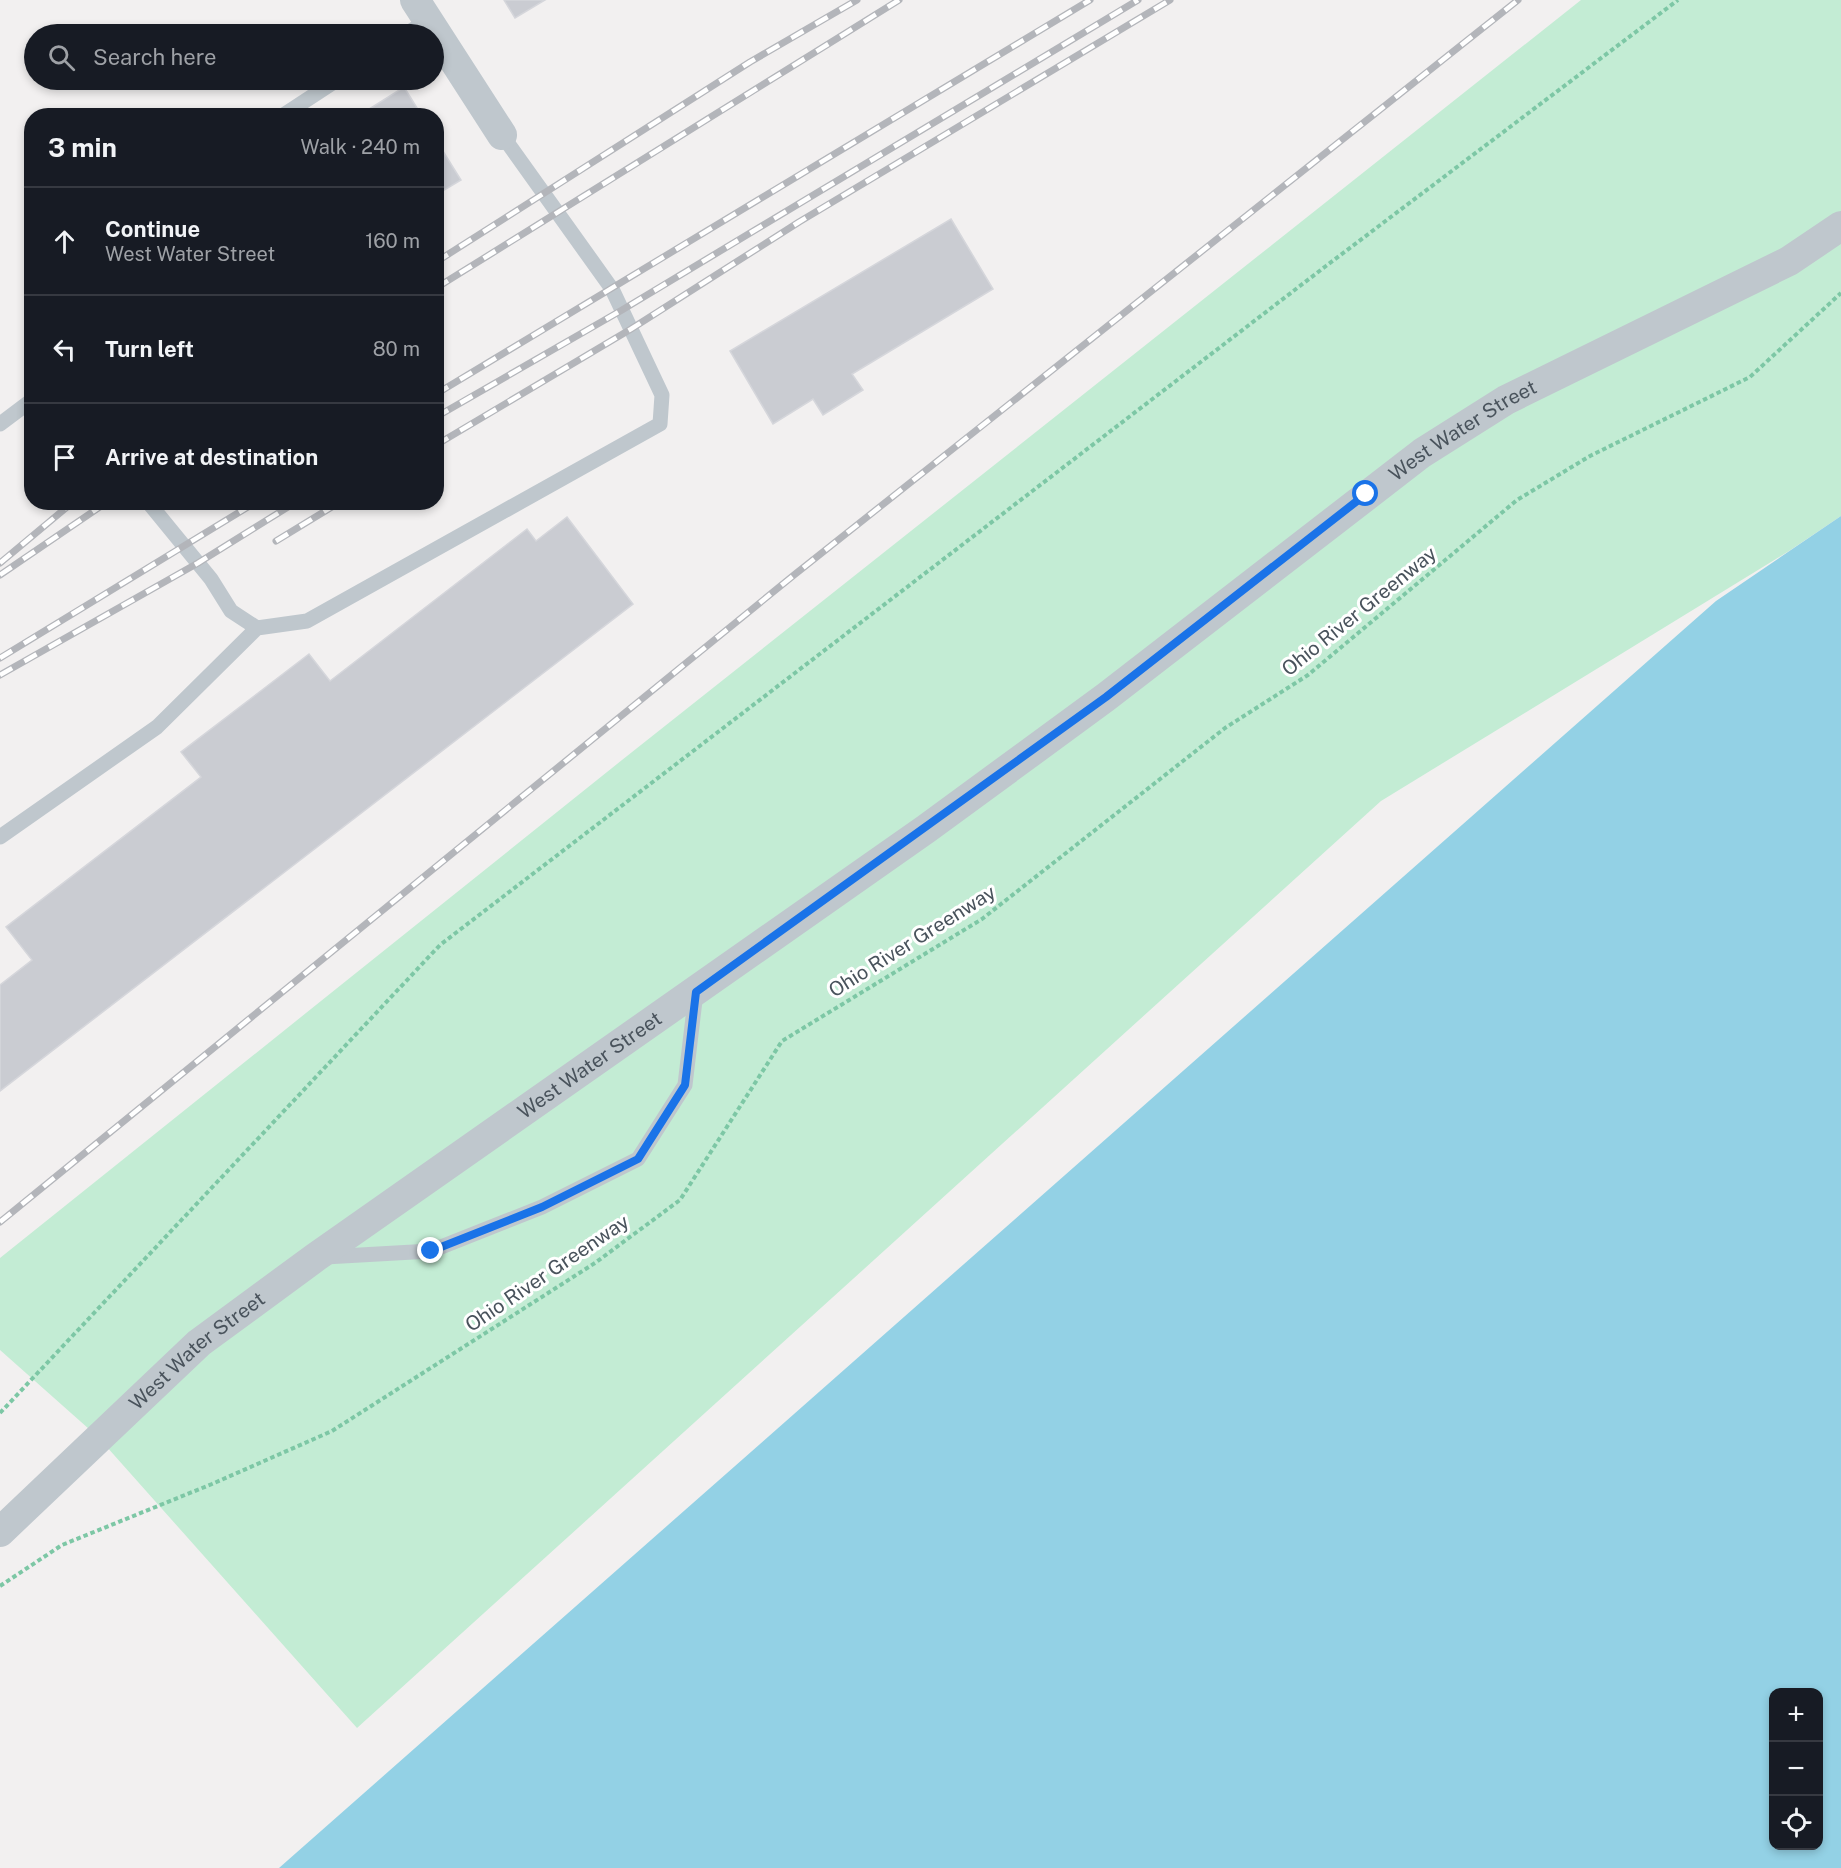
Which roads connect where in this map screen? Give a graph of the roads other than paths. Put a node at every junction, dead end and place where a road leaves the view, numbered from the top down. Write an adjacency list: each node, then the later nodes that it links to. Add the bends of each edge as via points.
1 (444, 56): 4 (street)
2 (322, 90): 3 (lane)
3 (294, 108)
4 (502, 135): 9 (lane, via 612,289 662,395 660,424 307,621)
5 (1841, 226): 11 (street, West Water Street, via 1789,261 1506,400 1422,453 1106,697)
6 (24, 406): 7 (lane)
7 (0, 424)
8 (155, 510): 9 (lane, via 211,579 231,611)
9 (257, 628): 10 (lane, via 157,727)
10 (0, 837)
11 (696, 992): 12 (street, West Water Street); 12 (lane, via 685,1085 638,1159 542,1207 431,1251)
12 (316, 1257): 13 (street, West Water Street, via 199,1343)
13 (0, 1533)

